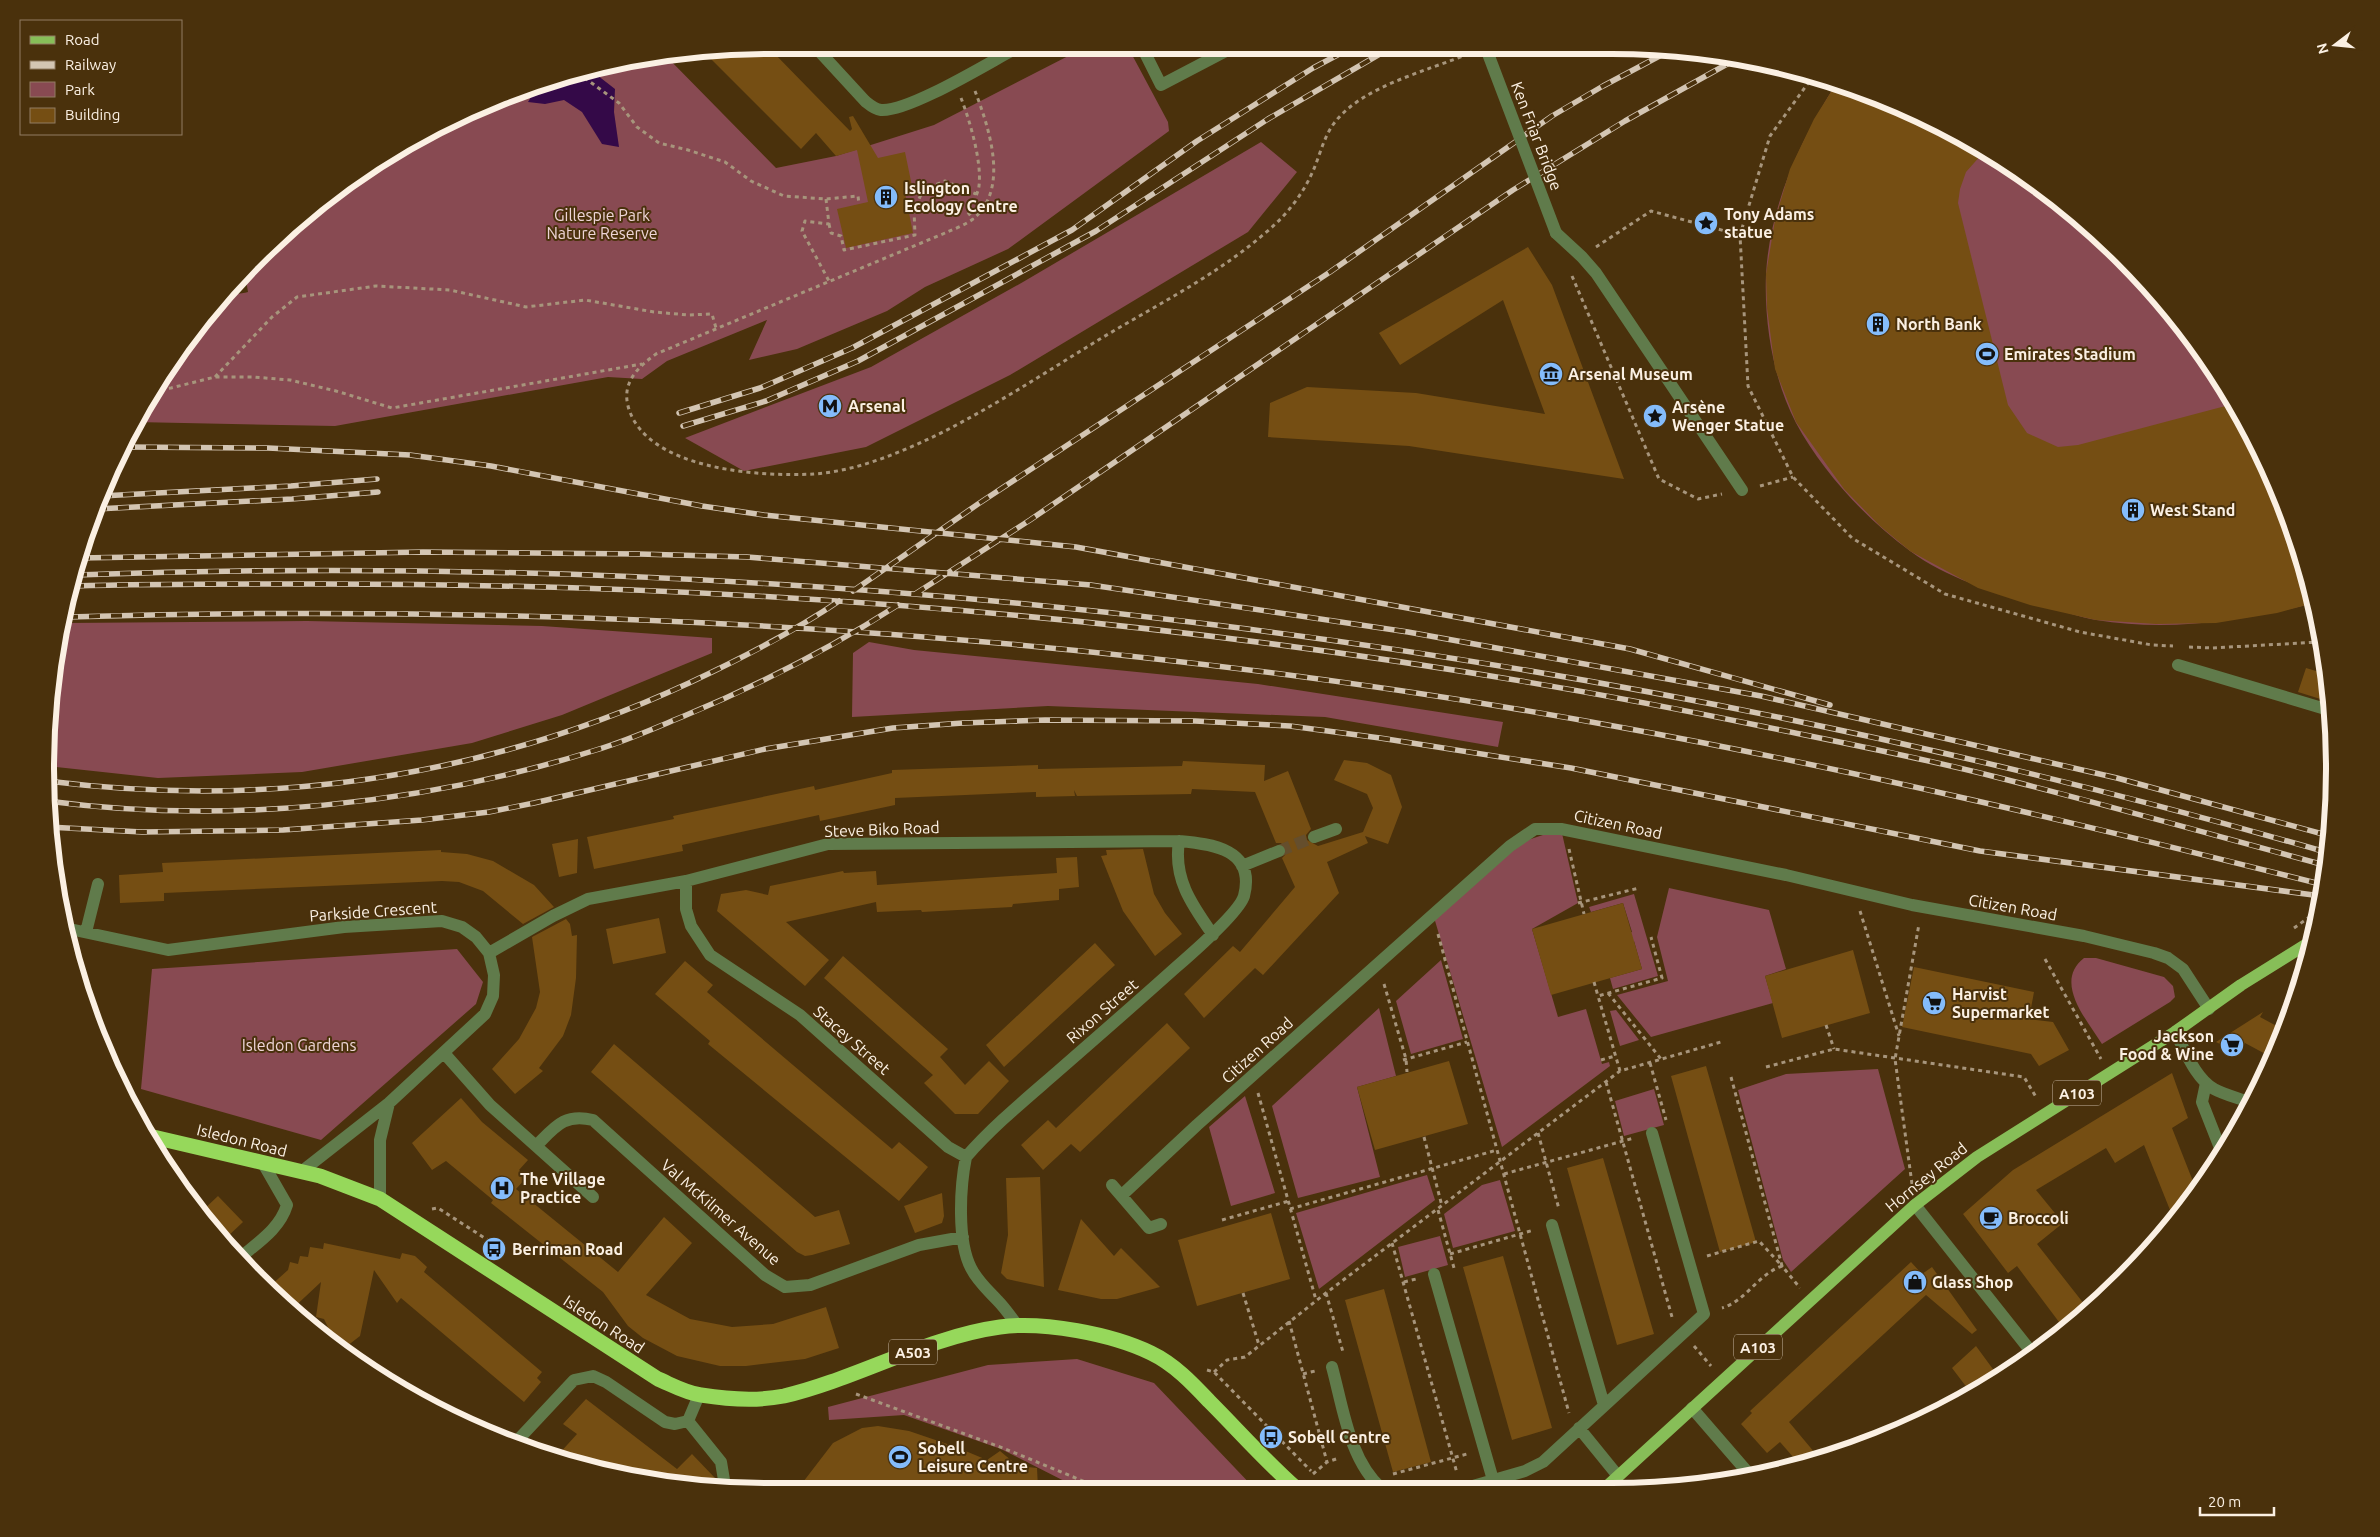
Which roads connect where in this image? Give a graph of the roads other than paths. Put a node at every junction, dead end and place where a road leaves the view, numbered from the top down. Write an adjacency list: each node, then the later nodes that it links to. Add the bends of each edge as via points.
1 (822, 54): 2 (street, via 864,101 881,110 901,106)
2 (1005, 54)
3 (1146, 54): 4 (street, via 1161,85)
4 (1220, 54)
5 (1488, 54): 6 (street, Ken Friar Bridge, bridge, via 1556,233 1596,273)
6 (1742, 490)
7 (2178, 666): 8 (street)
8 (2324, 710)
9 (1336, 829): 10 (street)
10 (1314, 837)
11 (1179, 841): 13 (street, Steve Biko Road, via 1214,845 1232,853); 14 (street, Steve Biko Road, via 828,844); 18 (street, via 1178,872 1184,892)
12 (1279, 851): 13 (street)
13 (1242, 866): 18 (street, Rixon Street, via 1246,880 1244,898)
14 (686, 881): 20 (street, Steve Biko Road, via 588,899); 31 (street, Stacey Street, via 688,918 710,955 800,1015 948,1147)
15 (98, 884): 17 (street)
16 (72, 929): 17 (street, Parkside Crescent)
17 (86, 932): 20 (street, Parkside Crescent, via 168,950 344,927 442,921 462,927 476,937)
18 (1213, 935): 31 (street, Rixon Street, via 1029,1096)
19 (2304, 946): 21 (main road, Hornsey Road / A103)
20 (489, 953): 23 (street, via 494,975 493,996 485,1014)
21 (2209, 1009): 22 (main road, Hornsey Road / A103); 35 (street, Citizen Road, via 2182,969 2168,958 2154,953 2084,936 1912,905 1561,829 1536,829 1510,846 1433,914)
22 (2174, 1032): 24 (street); 38 (main road, Hornsey Road / A103, via 1977,1157)
23 (444, 1053): 26 (street); 30 (street, via 490,1105)
24 (2206, 1083): 25 (street); 29 (street, via 2202,1102)
25 (2244, 1100)
26 (389, 1103): 33 (street); 37 (street, via 380,1140)
27 (1652, 1132): 48 (street, via 1704,1314)
28 (157, 1138): 32 (highway, Isledon Road / A503)
29 (2219, 1145)
30 (536, 1146): 36 (street); 41 (street, Val McKilmer Avenue, via 557,1124 581,1117 592,1120 765,1275 785,1287 810,1284 919,1245)
31 (966, 1157): 41 (street, via 962,1177)
32 (264, 1165): 33 (highway, Isledon Road / A503); 42 (street, via 286,1205 283,1217 273,1229)
33 (301, 1172): 37 (highway, Isledon Road / A503, via 340,1182)
34 (1112, 1185): 35 (street)
35 (1122, 1196): 39 (street, via 1148,1228)
36 (593, 1197)
37 (380, 1199): 47 (highway, Isledon Road / A503, via 658,1379)
38 (1915, 1205): 45 (street); 49 (main road, Hornsey Road / A103)
39 (1161, 1224)
40 (1552, 1225): 48 (street)
41 (963, 1237): 44 (street, via 971,1268)
42 (244, 1254)
43 (1434, 1274): 55 (street)
44 (1017, 1325): 47 (highway, Isledon Road / A503, via 961,1336 782,1396); 57 (highway, Isledon Road / A503, via 1065,1329 1119,1341 1152,1353 1184,1375)
45 (2029, 1349)
46 (1332, 1367): 58 (street, via 1356,1454)
47 (699, 1395): 50 (street)
48 (1604, 1405): 51 (street)
49 (1692, 1408): 53 (street); 54 (main road, Hornsey Road / A103)
50 (688, 1421): 52 (street, via 665,1422 593,1376 574,1380); 56 (street, via 721,1462)
51 (1579, 1428): 54 (street); 55 (street, via 1543,1462 1525,1472)
52 (520, 1438)
53 (1746, 1471)
54 (1618, 1476): 60 (main road, Hornsey Road / A103)
55 (1493, 1480): 59 (street)
56 (724, 1482)
57 (1292, 1483)
58 (1375, 1483)
59 (1482, 1483)
60 (1610, 1483)

